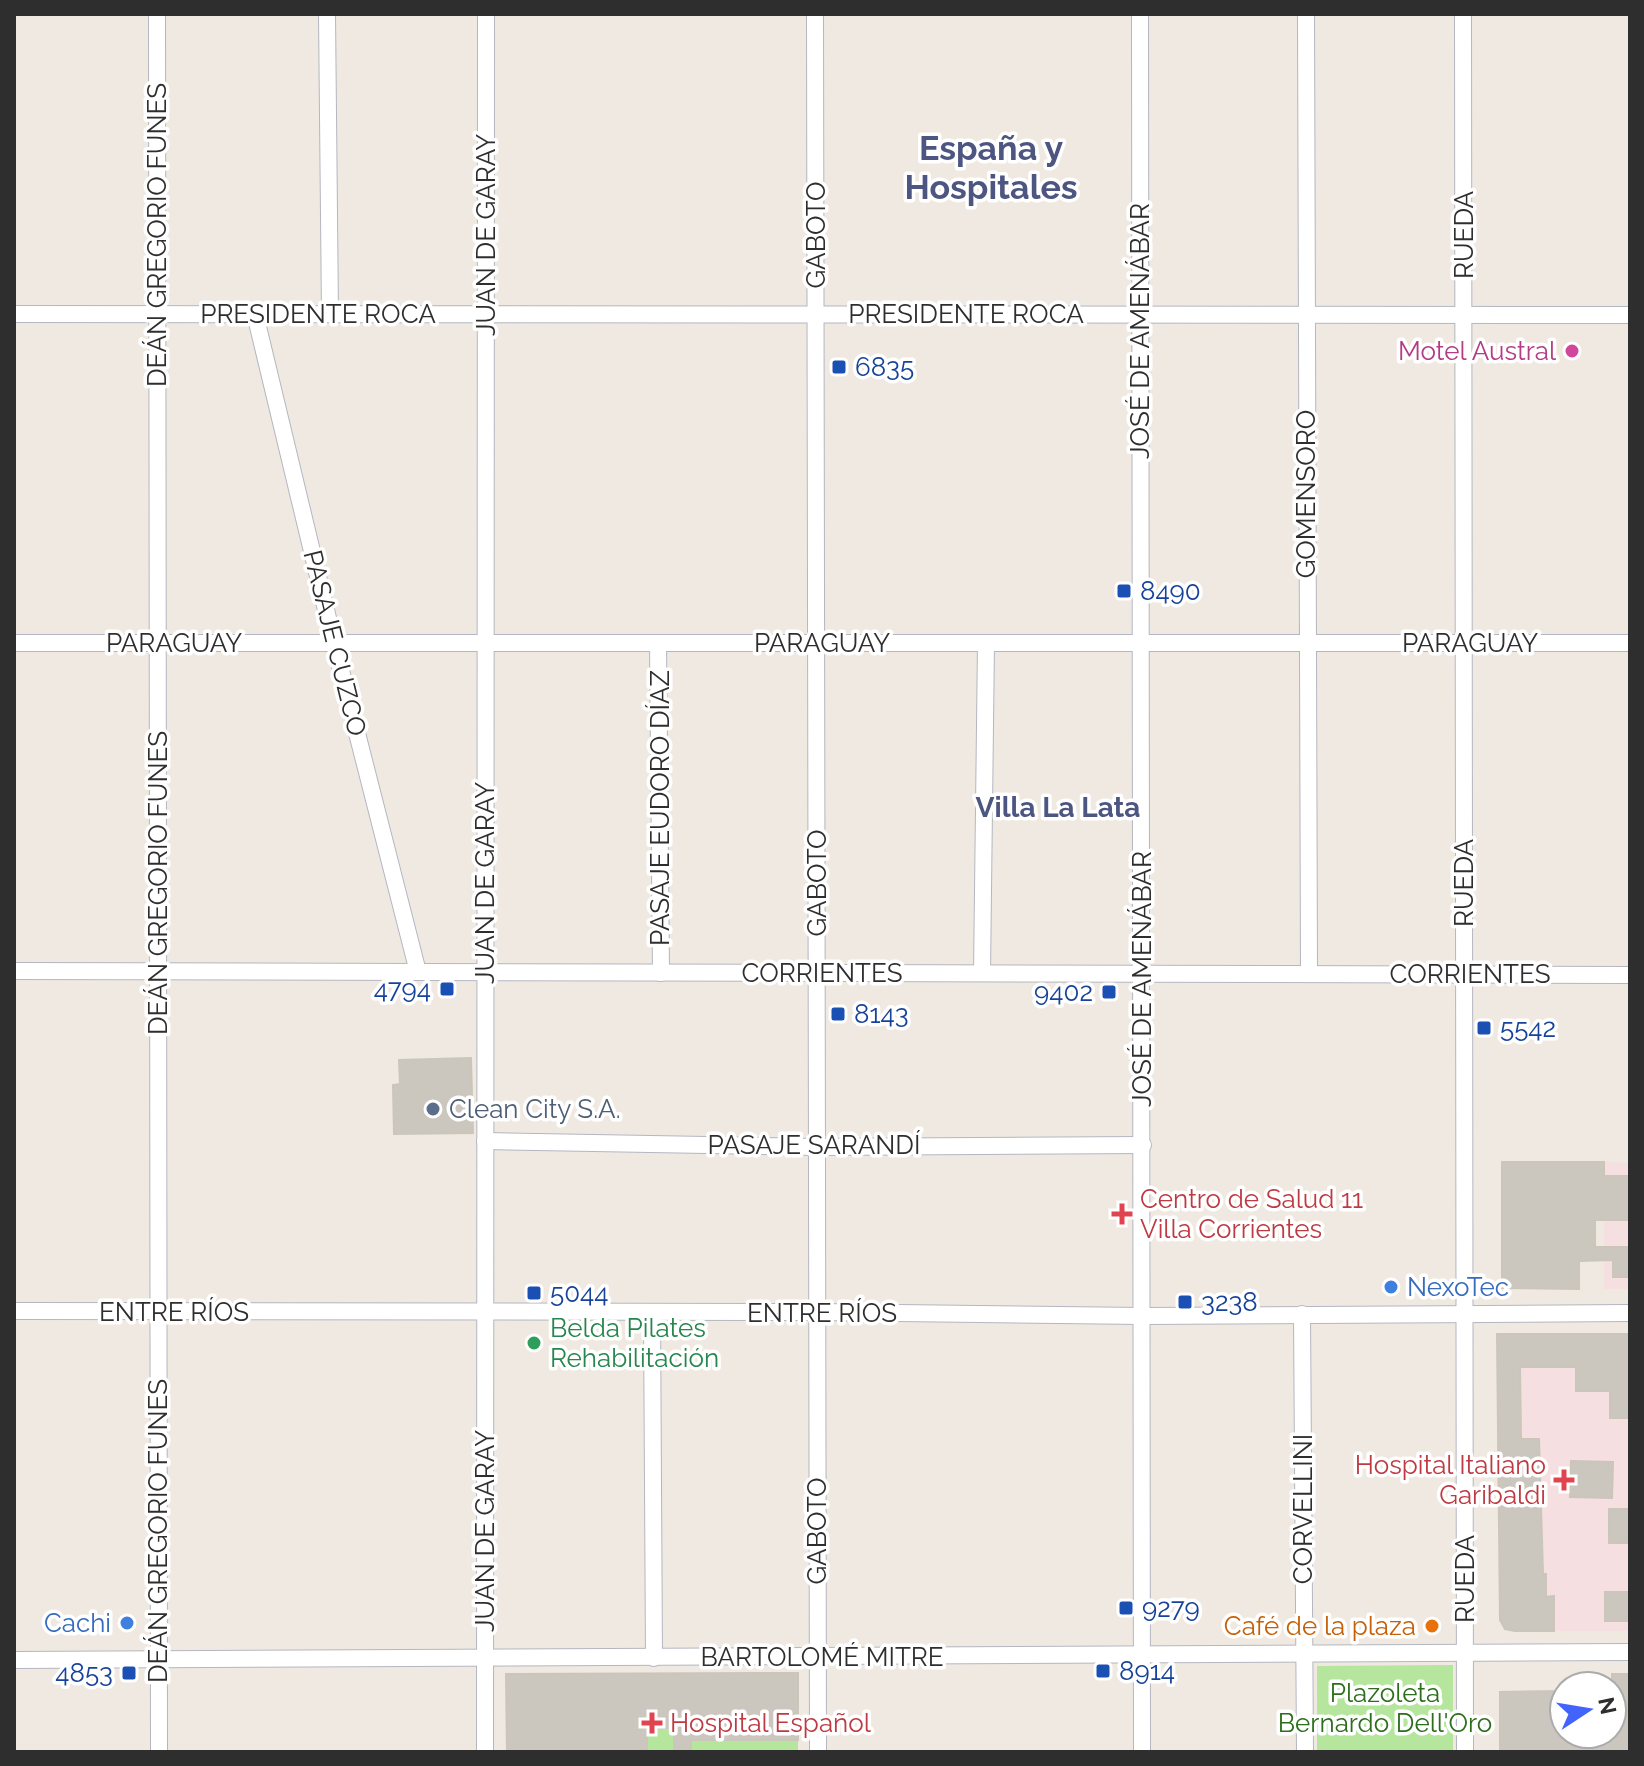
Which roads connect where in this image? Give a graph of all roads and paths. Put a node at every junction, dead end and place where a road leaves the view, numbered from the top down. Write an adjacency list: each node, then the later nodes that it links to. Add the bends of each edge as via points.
1 (157, 14): 10 (street, DEÁN GREGORIO FUNES)
2 (327, 14): 12 (street)
3 (486, 14): 13 (street, JUAN DE GARAY)
4 (815, 14): 14 (street, GABOTO)
5 (1140, 14): 15 (street, JOSÉ DE AMENÁBAR)
6 (1306, 14): 8 (street, GOMENSORO)
7 (1463, 14): 16 (street, RUEDA)
8 (1305, 313): 15 (street, PRESIDENTE ROCA); 16 (street, PRESIDENTE ROCA); 26 (street, GOMENSORO)
9 (14, 314): 10 (street, PRESIDENTE ROCA)
10 (157, 314): 11 (street, PRESIDENTE ROCA); 19 (street, DEÁN GREGORIO FUNES)
11 (255, 314): 12 (street, PRESIDENTE ROCA); 20 (street, PASAJE CUZCO)
12 (330, 314): 13 (street, PRESIDENTE ROCA)
13 (486, 314): 14 (street, PRESIDENTE ROCA); 21 (street, JUAN DE GARAY)
14 (816, 314): 15 (street, PRESIDENTE ROCA); 23 (street, GABOTO)
15 (1140, 314): 25 (street, JOSÉ DE AMENÁBAR)
16 (1464, 315): 17 (street, PRESIDENTE ROCA); 27 (street, RUEDA)
17 (1630, 315)
18 (14, 643): 19 (street, PARAGUAY)
19 (158, 643): 20 (street, PARAGUAY); 30 (street, DEÁN GREGORIO FUNES)
20 (334, 643): 21 (street, PARAGUAY); 31 (street, PASAJE CUZCO)
21 (486, 643): 22 (street, PARAGUAY); 32 (street, JUAN DE GARAY)
22 (658, 643): 23 (street, PARAGUAY); 33 (street, PASAJE EUDORO DÍAZ)
23 (817, 643): 24 (street, PARAGUAY); 34 (street, GABOTO)
24 (986, 643): 25 (street, PARAGUAY); 35 (street)
25 (1141, 643): 26 (street, PARAGUAY); 37 (street, JOSÉ DE AMENÁBAR)
26 (1307, 643): 27 (street, PARAGUAY); 36 (street, GOMENSORO)
27 (1464, 643): 28 (street, PARAGUAY); 38 (street, RUEDA)
28 (1630, 643)
29 (14, 971): 30 (street, CORRIENTES)
30 (158, 972): 31 (street, CORRIENTES); 44 (street, DEÁN GREGORIO FUNES)
31 (418, 972): 32 (street, CORRIENTES)
32 (485, 972): 33 (street, CORRIENTES); 40 (street, JUAN DE GARAY)
33 (661, 973): 34 (street, CORRIENTES)
34 (817, 973): 35 (street, CORRIENTES); 42 (street, GABOTO)
35 (982, 973): 37 (street, CORRIENTES)
36 (1309, 973): 37 (street, CORRIENTES); 38 (street, CORRIENTES)
37 (1142, 974): 41 (street, JOSÉ DE AMENÁBAR)
38 (1464, 974): 39 (street, CORRIENTES); 48 (street, RUEDA)
39 (1630, 975)
40 (485, 1141): 42 (street, PASAJE SARANDÍ); 45 (street, JUAN DE GARAY)
41 (1143, 1145): 42 (street, PASAJE SARANDÍ); 51 (street, JOSÉ DE AMENÁBAR)
42 (818, 1147): 47 (street, GABOTO)
43 (14, 1311): 44 (street, ENTRE RÍOS)
44 (158, 1312): 45 (street, ENTRE RÍOS); 59 (street, DEÁN GREGORIO FUNES)
45 (485, 1312): 46 (street, ENTRE RÍOS); 57 (street, JUAN DE GARAY)
46 (652, 1312): 47 (street, ENTRE RÍOS); 58 (street)
47 (817, 1312): 51 (street, ENTRE RÍOS); 56 (street, GABOTO)
48 (1464, 1313): 49 (street, ENTRE RÍOS); 50 (street, ENTRE RÍOS); 52 (street, RUEDA)
49 (1630, 1313)
50 (1302, 1314): 51 (street, ENTRE RÍOS); 54 (street, CORVELLINI)
51 (1143, 1316): 55 (street, JOSÉ DE AMENÁBAR)
52 (1465, 1651): 53 (street, BARTOLOMÉ MITRE); 54 (street, BARTOLOMÉ MITRE); 66 (street, RUEDA)
53 (1630, 1652)
54 (1304, 1654): 55 (street, BARTOLOMÉ MITRE); 65 (street, CORVELLINI)
55 (1141, 1656): 56 (street, BARTOLOMÉ MITRE); 64 (street, JOSÉ DE AMENÁBAR)
56 (817, 1657): 58 (street, BARTOLOMÉ MITRE); 63 (street, GABOTO)
57 (485, 1658): 58 (street, BARTOLOMÉ MITRE); 59 (street, BARTOLOMÉ MITRE); 62 (street, JUAN DE GARAY)
58 (654, 1658)
59 (159, 1659): 60 (street, BARTOLOMÉ MITRE); 61 (street, DEÁN GREGORIO FUNES)
60 (14, 1660)
61 (159, 1752)
62 (485, 1752)
63 (818, 1752)
64 (1142, 1752)
65 (1305, 1752)
66 (1465, 1752)

